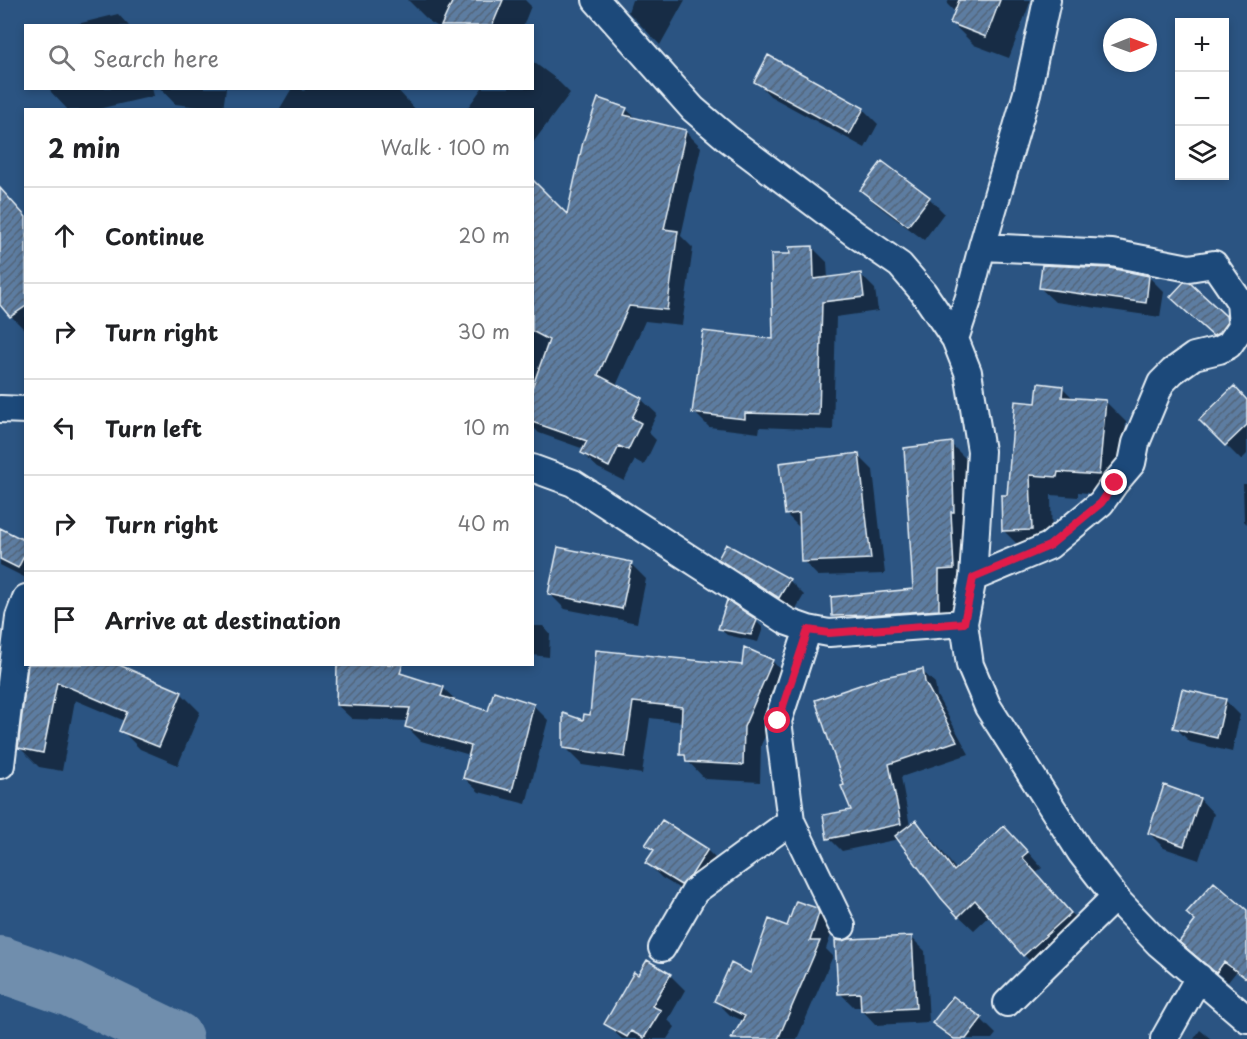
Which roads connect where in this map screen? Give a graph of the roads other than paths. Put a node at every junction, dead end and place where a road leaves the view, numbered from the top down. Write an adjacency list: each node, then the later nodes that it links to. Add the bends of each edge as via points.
1 (596, 0): 4 (street, via 693,109 900,265)
2 (1047, 0): 3 (street, via 1027,93)
3 (982, 247): 4 (street); 8 (street, via 1112,253 1189,268 1214,264 1240,302 1242,326 1229,345 1194,356 1161,383 1136,443 1132,463 1101,503 1049,546)
4 (955, 339): 8 (street, via 968,372 981,451)
5 (0, 409): 6 (street)
6 (24, 410)
7 (534, 469): 11 (street, via 573,483 788,622)
8 (973, 578): 10 (street)
9 (24, 603): 12 (street)
10 (964, 623): 11 (street, via 829,633); 14 (street, via 970,665 988,707 1081,853)
11 (808, 630): 13 (street, via 778,721)
12 (0, 765)
13 (791, 821): 15 (street); 16 (street, via 696,891)
14 (1115, 897): 17 (street, via 1158,943); 18 (street)
15 (842, 926)
16 (662, 948)
17 (1199, 977): 19 (street); 20 (street)
18 (1007, 1003)
19 (1247, 1019)
20 (1164, 1039)

